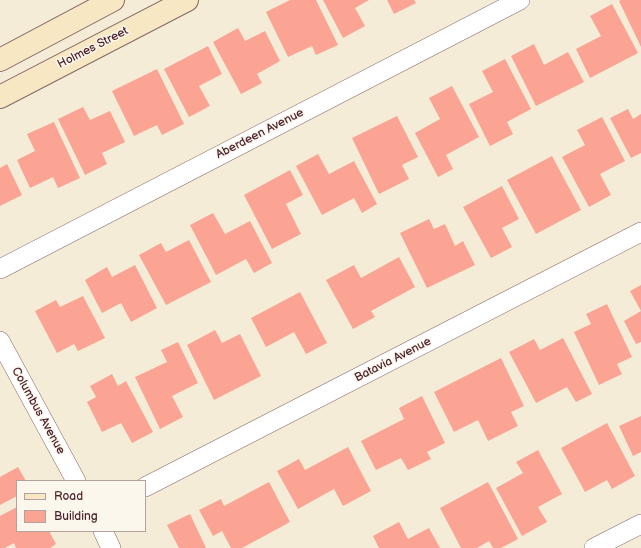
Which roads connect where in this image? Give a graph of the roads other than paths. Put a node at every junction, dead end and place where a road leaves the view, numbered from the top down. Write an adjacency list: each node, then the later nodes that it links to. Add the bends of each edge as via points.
1 (113, 0): 4 (main road)
2 (186, 0): 5 (main road, Holmes Street)
3 (520, 0): 7 (street, Aberdeen Avenue)
4 (0, 60)
5 (0, 97)
6 (641, 232): 10 (street, Batavia Avenue)
7 (0, 269)
8 (0, 341): 9 (street, Columbus Avenue)
9 (75, 480)
10 (146, 486)
11 (641, 524): 14 (street)
12 (103, 532): 13 (street)
13 (111, 548)
14 (594, 548)

